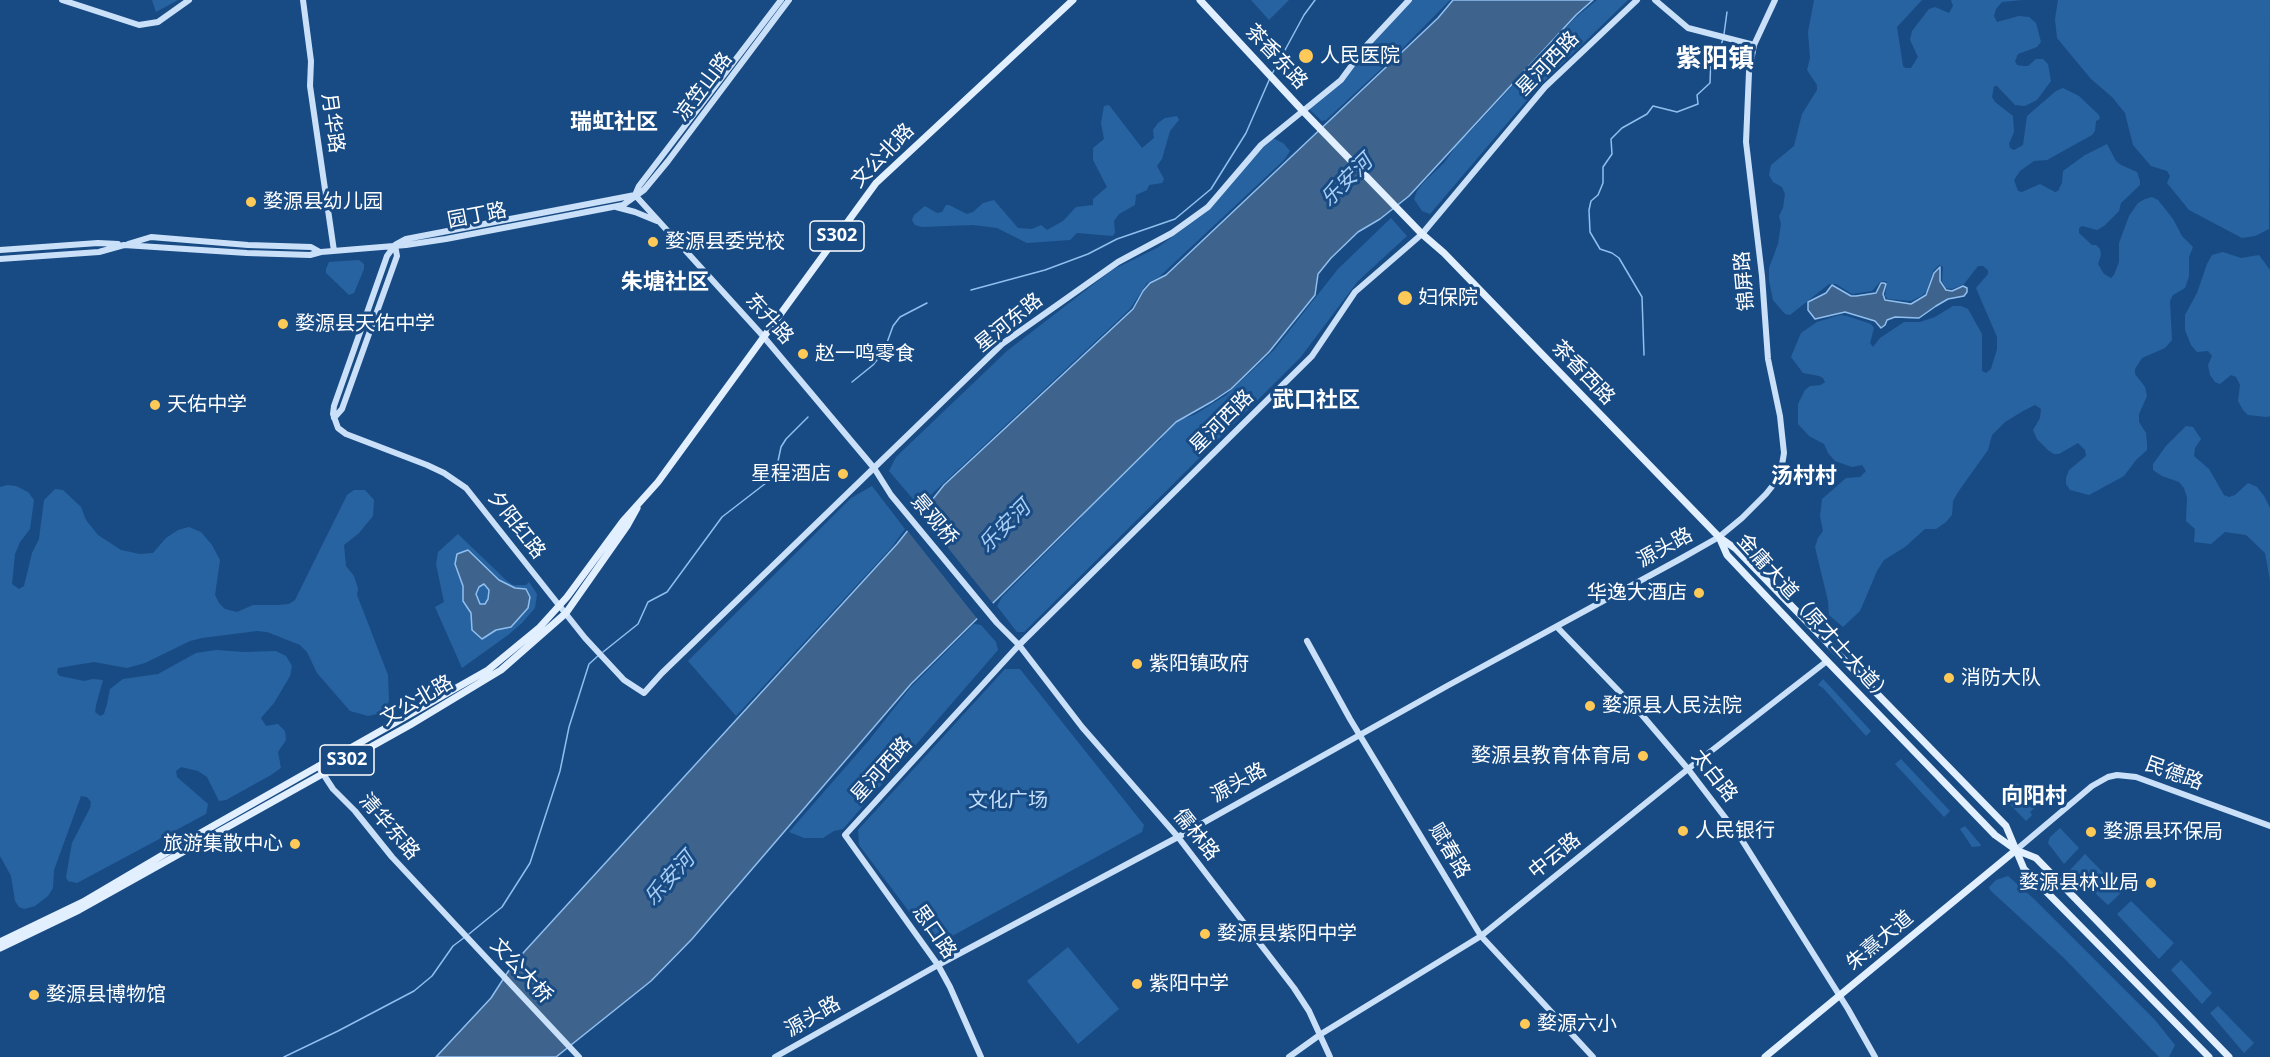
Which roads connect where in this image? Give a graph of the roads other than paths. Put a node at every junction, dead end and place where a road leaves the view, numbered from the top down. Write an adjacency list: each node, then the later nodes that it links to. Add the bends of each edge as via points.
1 (62, 0): 2 (street, via 139,25 158,22)
2 (189, 0)
3 (303, 0): 21 (street, 月华路, via 311,61 310,86)
4 (781, 0): 14 (street, 凉笠山路)
5 (789, 0): 14 (street, 凉笠山路, via 668,161)
6 (1073, 0): 23 (main road, 文公北路 / S302, via 881,177)
7 (1200, 0): 13 (main road, 茶香东路)
8 (1409, 0): 13 (street, 星河东路, via 1341,80)
9 (1637, 0): 17 (street, 星河西路, via 1545,87)
10 (1655, 0): 12 (street, via 1688,28)
11 (1775, 0): 12 (street, 锦屏路)
12 (1754, 45): 26 (street, 锦屏路, via 1746,142 1768,359 1784,453 1770,489)
13 (1302, 110): 17 (main road, 茶香东路); 24 (street, 星河东路, via 1261,145 1208,207 1172,233 1100,274 1002,344)
14 (635, 195): 15 (street, 园丁路, via 623,205); 16 (street, 东升路 / 东升路); 19 (street, via 405,239)
15 (612, 207): 16 (street, via 632,210); 19 (street, 园丁路)
16 (661, 223): 23 (street, 东升路 / 东升路)
17 (1422, 234): 26 (main road, 茶香西路); 31 (street, 星河西路, via 1358,289 1312,356)
18 (124, 245): 20 (street, 园丁路, via 98,243); 21 (street, 园丁路, via 310,255); 22 (street, 园丁路, via 99,252)
19 (395, 245): 21 (street, 园丁路); 27 (street, 夕阳红路, via 387,256 334,406 338,428 427,465 466,488)
20 (0, 250)
21 (334, 250)
22 (0, 259)
23 (763, 336): 24 (street, 东升路 / 东升路); 25 (main road, 文公北路 / S302)
24 (874, 468): 31 (street, 景观桥, via 891,495); 33 (street, 星河东路)
25 (638, 504): 27 (main road, 文公北路 / S302); 28 (main road, 文公北路 / S302)
26 (1719, 537): 29 (street, 源头路); 32 (main road, 金庸大道（原才士大道）, via 1727,555); 41 (main road, 金庸大道（原才士大道）, via 1736,549 2006,826)
27 (560, 606): 28 (street, 夕阳红路); 35 (main road, 文公北路 / S302, via 488,670)
28 (566, 613): 33 (street, 夕阳红路, via 624,680); 37 (main road, 文公北路 / S302, via 501,670)
29 (1557, 627): 34 (street, 源头路); 36 (street, 太白路)
30 (1307, 641): 34 (street, 赋春路)
31 (1019, 645): 39 (street, 星河西路); 40 (street, 儒林路, via 1082,727)
32 (1827, 661): 36 (street, 中云路); 41 (main road, 金庸大道（原才士大道）, via 1995,836)
33 (644, 693)
34 (1360, 735): 40 (street, 源头路); 43 (street, 赋春路)
35 (318, 766): 37 (street, 清华东路); 44 (main road, 文公北路 / S302, via 83,902)
36 (1688, 769): 43 (street, 中云路); 47 (street, 太白路, via 1740,837)
37 (323, 773): 42 (street, 清华东路); 45 (main road, 文公北路 / S302, via 79,910)
38 (2270, 826): 41 (street, 民德路, via 2136,777 2117,775 2092,786)
39 (845, 835): 46 (street, 思口路)
40 (1178, 837): 46 (street, 源头路); 48 (street, 儒林路, via 1294,988)
41 (2016, 850): 47 (main road, 朱熹大道); 57 (main road, 金庸大道（原才士大道）, via 2024,869); 58 (main road, 金庸大道（原才士大道）, via 2036,858)
42 (438, 908): 49 (street, 文公大桥)
43 (1481, 936): 48 (street, 中云路); 54 (street, 赋春路)
44 (0, 942)
45 (0, 948)
46 (938, 965): 50 (street, 源头路); 51 (street, 思口路)
47 (1839, 996): 55 (main road, 朱熹大道); 56 (street, 太白路)
48 (1321, 1034): 52 (street, 中云路); 53 (street, 儒林路)
49 (579, 1057)
50 (775, 1057)
51 (981, 1057)
52 (1289, 1057)
53 (1330, 1057)
54 (1593, 1057)
55 (1765, 1057)
56 (1875, 1057)
57 (2209, 1057)
58 (2229, 1057)

